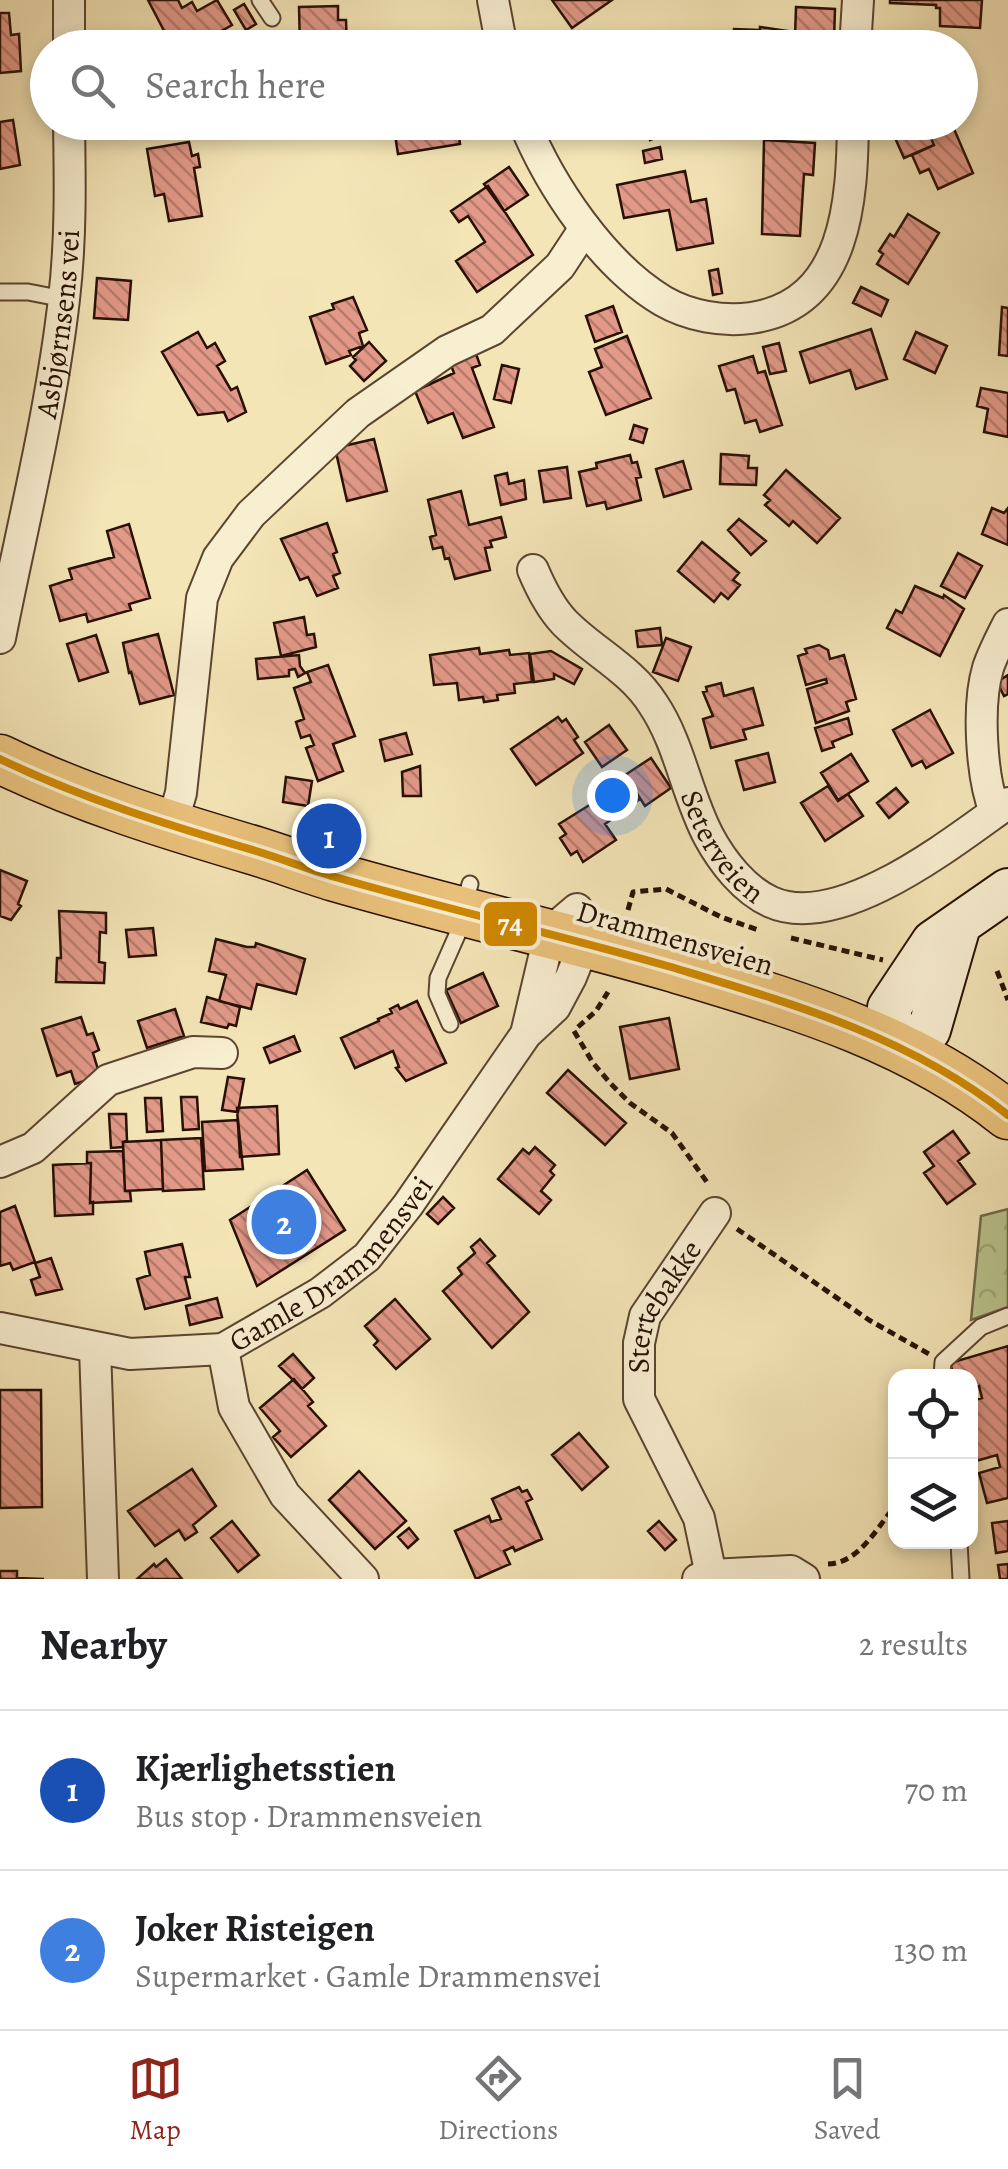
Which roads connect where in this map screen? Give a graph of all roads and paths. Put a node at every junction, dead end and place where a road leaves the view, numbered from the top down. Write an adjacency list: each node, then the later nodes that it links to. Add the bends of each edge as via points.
1 (69, 0): 6 (street)
2 (260, 0): 5 (lane)
3 (493, 0): 7 (street)
4 (858, 0): 8 (street)
5 (272, 18)
6 (69, 30)
7 (499, 30)
8 (856, 30)
9 (69, 140): 14 (street, Asbjørnsens vei)
10 (533, 140): 12 (street)
11 (853, 140): 12 (street, via 845,226 831,263 813,288 761,317 733,321 663,301)
12 (585, 228): 20 (street, via 560,266 492,330 447,351 358,413 251,514 218,558 202,598 191,720)
13 (0, 292): 14 (lane)
14 (64, 299): 17 (street, Asbjørnsens vei)
15 (533, 570): 19 (street, Seterveien, via 562,620 652,701 710,840 742,881 772,902 810,908 854,896 918,864)
16 (1008, 624): 19 (street, via 989,666 983,702 986,782)
17 (0, 638)
18 (0, 759): 20 (main road, Drammensveien)
19 (1002, 808)
20 (171, 827): 23 (main road, Drammensveien, via 336,877)
21 (1008, 890): 29 (main road, via 959,926)
22 (632, 892): 24 (path)
23 (466, 897): 25 (main road, Drammensveien); 28 (lane, via 437,988)
24 (628, 910)
25 (570, 928): 29 (main road, Drammensveien, via 803,1008); 39 (street, Gamle Drammensvei, via 526,1034 367,1257)
26 (996, 971): 27 (path)
27 (1008, 1000)
28 (450, 1024)
29 (904, 1027): 32 (main road, Drammensveien, via 962,1050); 33 (main road, Drammensveien)
30 (574, 1031): 35 (path, via 611,1084 672,1133 709,1185)
31 (222, 1054): 34 (street, via 193,1052 108,1080 33,1148)
32 (1008, 1088)
33 (1008, 1114)
34 (0, 1162)
35 (715, 1213): 40 (path); 44 (street, Stertebakke, via 645,1316 639,1343 639,1400 700,1518)
36 (1008, 1316): 40 (lane, via 981,1327)
37 (0, 1328): 38 (street, Gamle Drammensvei)
38 (95, 1348): 39 (street, Gamle Drammensvei, via 130,1354); 45 (street)
39 (223, 1349): 46 (street, via 234,1406 285,1495)
40 (942, 1369)
41 (888, 1515): 43 (path, via 860,1552 838,1564 811,1564)
42 (959, 1549): 47 (lane)
43 (798, 1575): 44 (street, Stertebakke)
44 (705, 1577)
45 (103, 1579)
46 (364, 1579)
47 (961, 1579)

